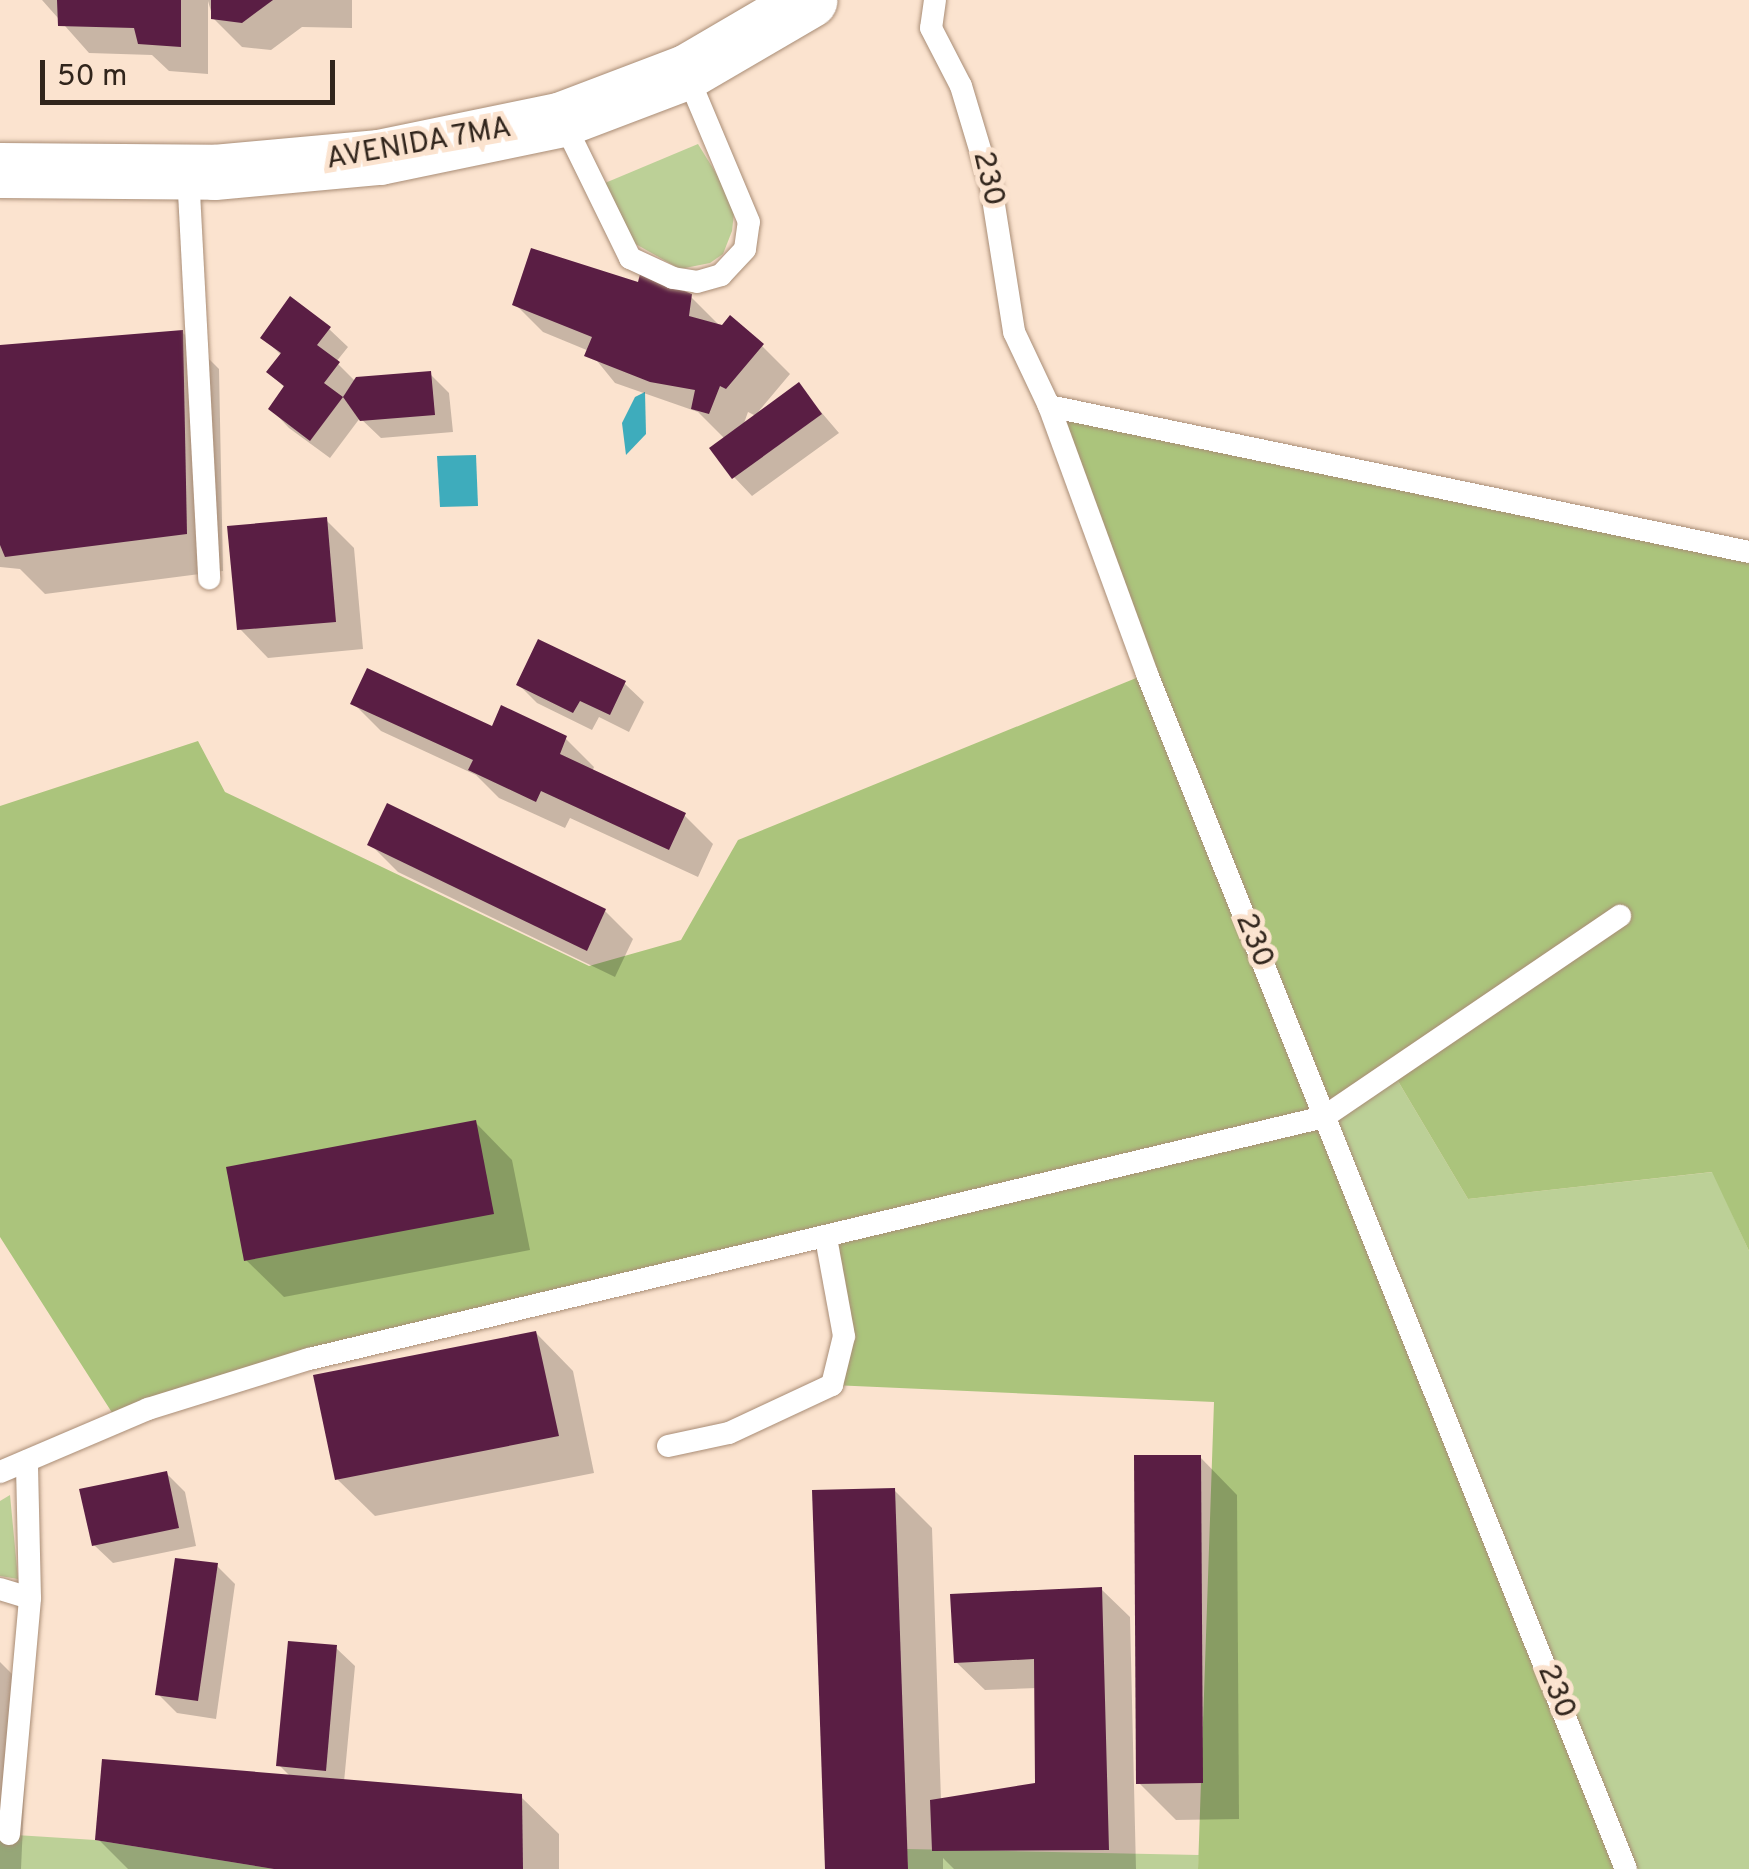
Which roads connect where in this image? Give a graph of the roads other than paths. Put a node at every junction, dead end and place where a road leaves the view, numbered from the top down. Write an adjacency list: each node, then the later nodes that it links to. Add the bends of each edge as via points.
1 (809, 0): 3 (main road, AVENIDA 7MA)
2 (935, 0): 7 (lane, 230, via 930,28 961,86 991,186 1014,332)
3 (686, 72): 4 (main road, AVENIDA 7MA); 4 (lane, via 750,222 745,250 721,275 697,282 672,278 630,258)
4 (562, 119): 6 (main road, AVENIDA 7MA, via 379,157)
5 (0, 170): 6 (main road, AVENIDA 7MA)
6 (188, 173): 9 (lane)
7 (1049, 406): 8 (lane); 11 (lane, 230, via 1147,674)
8 (1749, 552)
9 (209, 578)
10 (1620, 916): 11 (lane)
11 (1324, 1118): 12 (lane); 19 (lane, 230)
12 (826, 1238): 13 (lane, via 844,1336 832,1384 729,1433); 14 (lane, via 309,1359 148,1409)
13 (668, 1446)
14 (27, 1462): 15 (lane); 17 (lane)
15 (0, 1472)
16 (0, 1589): 17 (lane)
17 (30, 1598): 18 (lane)
18 (9, 1834)
19 (1626, 1869)

